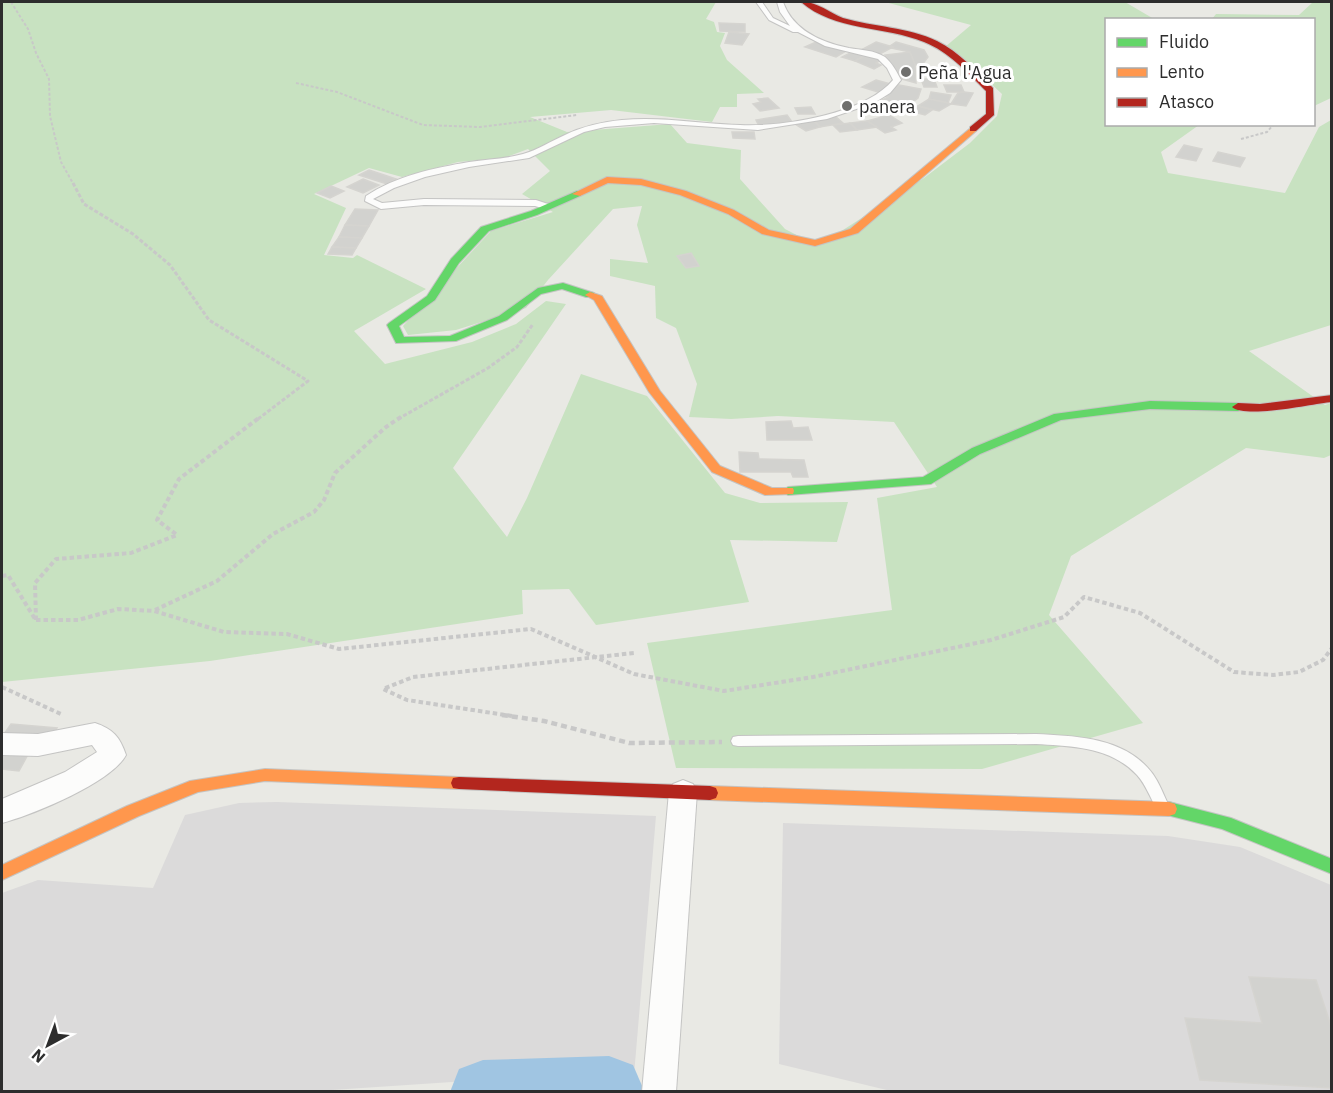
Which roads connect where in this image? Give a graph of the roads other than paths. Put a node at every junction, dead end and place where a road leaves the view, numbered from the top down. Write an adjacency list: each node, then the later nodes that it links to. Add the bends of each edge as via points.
1 (759, 2): 4 (lane, via 776,23)
2 (780, 2): 4 (lane, via 787,19)
3 (805, 2): 5 (street, via 827,16 926,40 964,64 990,90 990,115 854,231 815,243 766,232 731,212 641,182 607,180)
4 (808, 35): 5 (lane, via 879,57 892,69 896,83 877,99 856,108 784,125 742,128 660,121 593,127 526,156 459,167 391,186 369,201 381,206 424,202 536,203)
5 (548, 207): 6 (street, via 485,229 455,261 430,298 393,325 400,341 452,339 503,318 538,291 563,286 598,298 655,392 716,469 770,492 926,481 976,451 1058,417 1150,405 1260,408)
6 (1332, 398)
7 (738, 741): 10 (lane, via 1073,741 1125,756 1143,771)
8 (2, 744): 11 (street, via 38,745 95,734 110,745 112,755 64,784)
9 (684, 792): 10 (street); 13 (street, via 265,775 196,786); 14 (street)
10 (1163, 807): 12 (street, via 1225,823)
11 (2, 811)
12 (1332, 867)
13 (2, 873)
14 (659, 1092)

